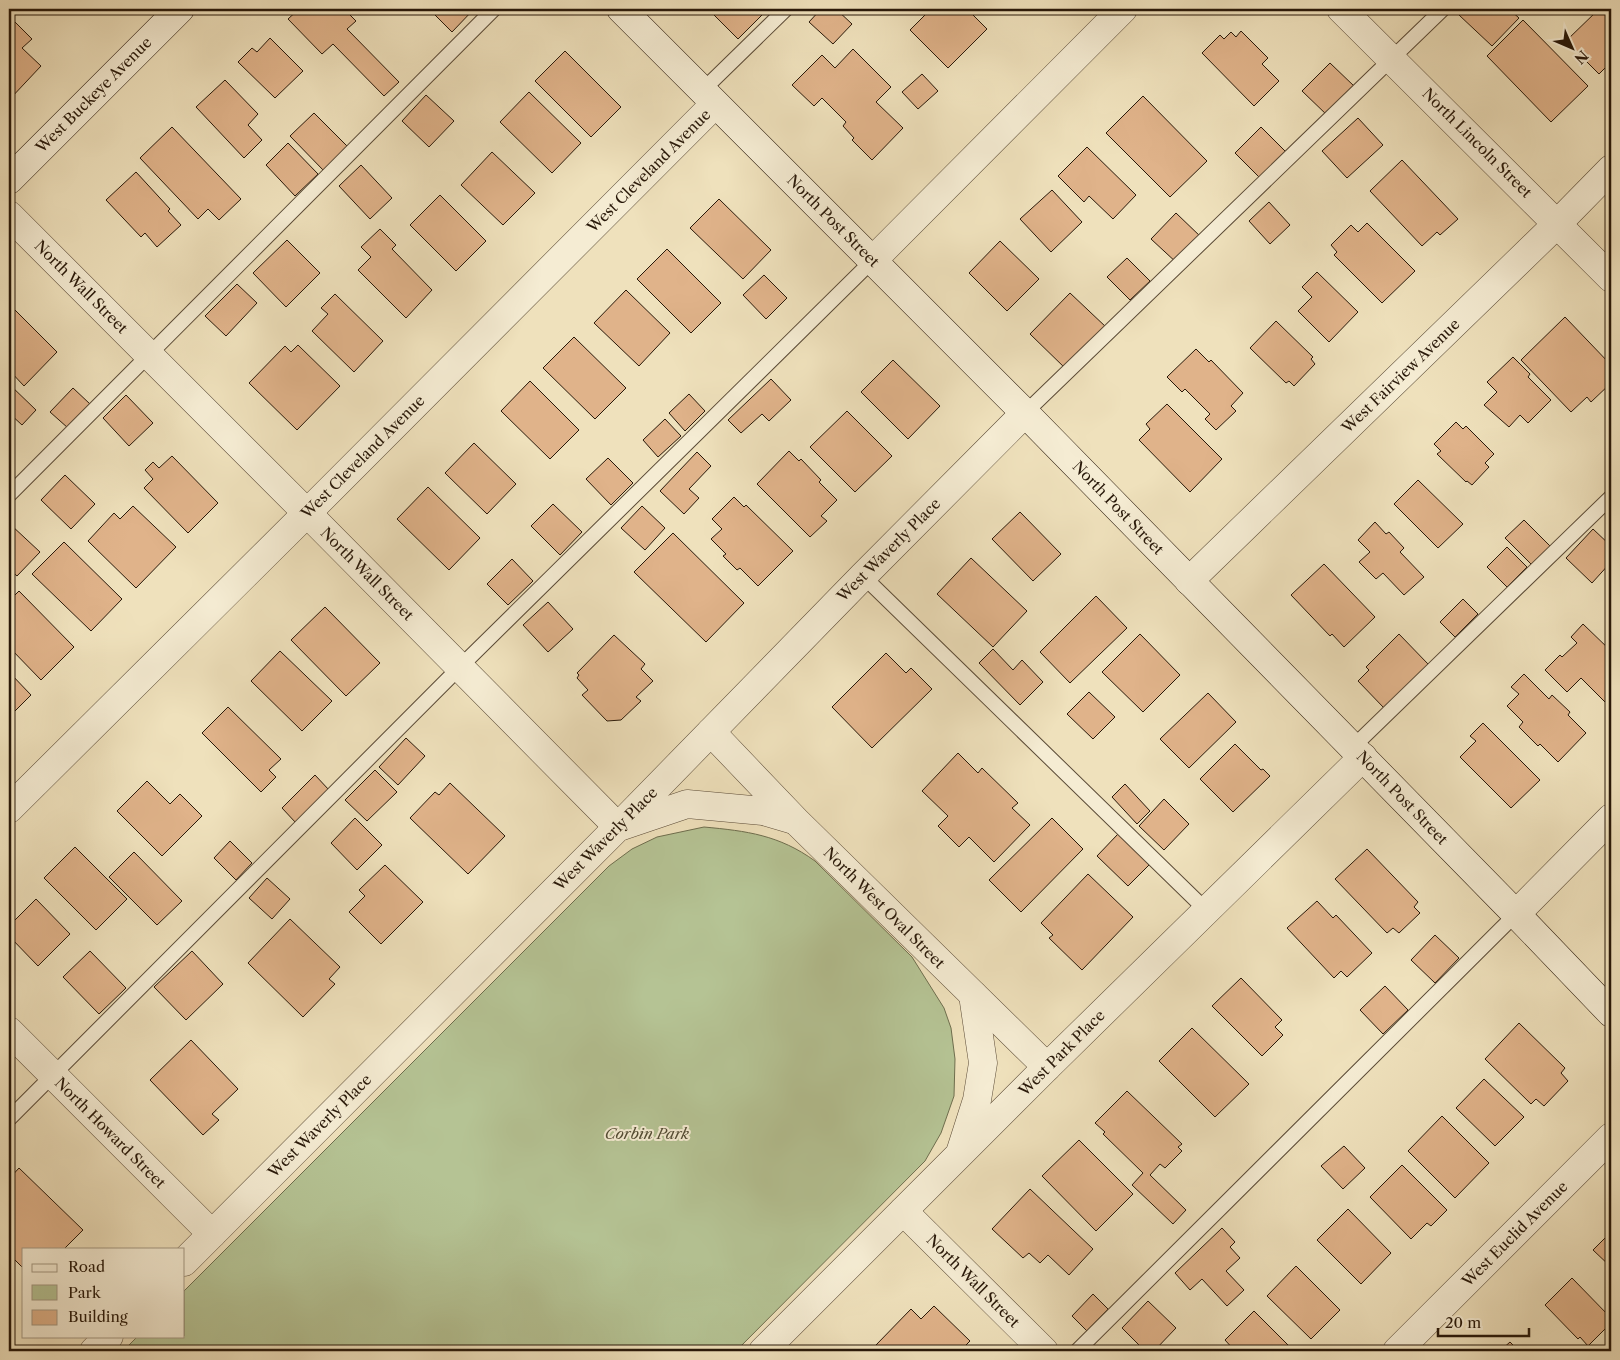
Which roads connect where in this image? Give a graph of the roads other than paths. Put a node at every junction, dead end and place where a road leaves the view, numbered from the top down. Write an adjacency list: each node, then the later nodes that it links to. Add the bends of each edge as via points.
1 (180, 9): 11 (street, West Buckeye Avenue)
2 (494, 9): 16 (lane)
3 (621, 9): 9 (street, North Post Street)
4 (786, 9): 9 (lane)
5 (1122, 9): 14 (street)
6 (1342, 9): 8 (street, North Lincoln Street)
7 (1443, 9): 8 (lane)
8 (1392, 59): 13 (street, North Lincoln Street); 17 (lane)
9 (709, 97): 14 (street, North Post Street); 20 (street, West Cleveland Avenue)
10 (1611, 169): 13 (street, West Fairview Avenue)
11 (9, 180)
12 (9, 216): 16 (street, North Wall Street)
13 (1558, 223): 15 (street, North Lincoln Street); 22 (street, West Fairview Avenue)
14 (872, 261): 17 (street, North Post Street); 23 (lane)
15 (1611, 278)
16 (149, 355): 18 (lane); 20 (street, North Wall Street)
17 (1025, 413): 21 (street, West Waverly Place); 22 (street, North Post Street)
18 (9, 495)
19 (1611, 497): 25 (lane)
20 (308, 513): 23 (street, North Wall Street); 26 (street, West Cleveland Avenue)
21 (863, 576): 24 (street, West Waverly Place); 30 (lane)
22 (1190, 581): 25 (street, North Post Street)
23 (460, 667): 29 (street, North Wall Street); 36 (lane)
24 (711, 732): 28 (street, North West Oval Street); 29 (street, West Waverly Place)
25 (1358, 752): 30 (street, West Park Place); 31 (street, North Post Street)
26 (9, 809)
27 (1611, 818): 31 (street)
28 (795, 820): 29 (street, North West Oval Street, via 763,811 687,804); 32 (street, North West Oval Street)
29 (618, 827): 41 (street, West Waverly Place)
30 (1206, 910): 35 (street, West Park Place)
31 (1516, 914): 33 (street, North Post Street); 47 (lane)
32 (973, 995): 35 (street, North West Oval Street); 39 (street, via 983,1064 978,1100)
33 (1611, 1013)
34 (9, 1031): 36 (street, North Howard Street)
35 (1047, 1067): 39 (street, West Park Place)
36 (52, 1075): 37 (lane); 41 (street, North Howard Street)
37 (9, 1119)
38 (1611, 1138): 48 (street, West Euclid Avenue)
39 (959, 1155): 40 (street, West Park Place)
40 (903, 1211): 45 (street, West Park Place); 46 (street, North Wall Street)
41 (212, 1234): 42 (street, West Waverly Place)
42 (185, 1261)
43 (107, 1338): 44 (street)
44 (94, 1351)
45 (763, 1351)
46 (1044, 1351)
47 (1077, 1351)
48 (1397, 1351)

